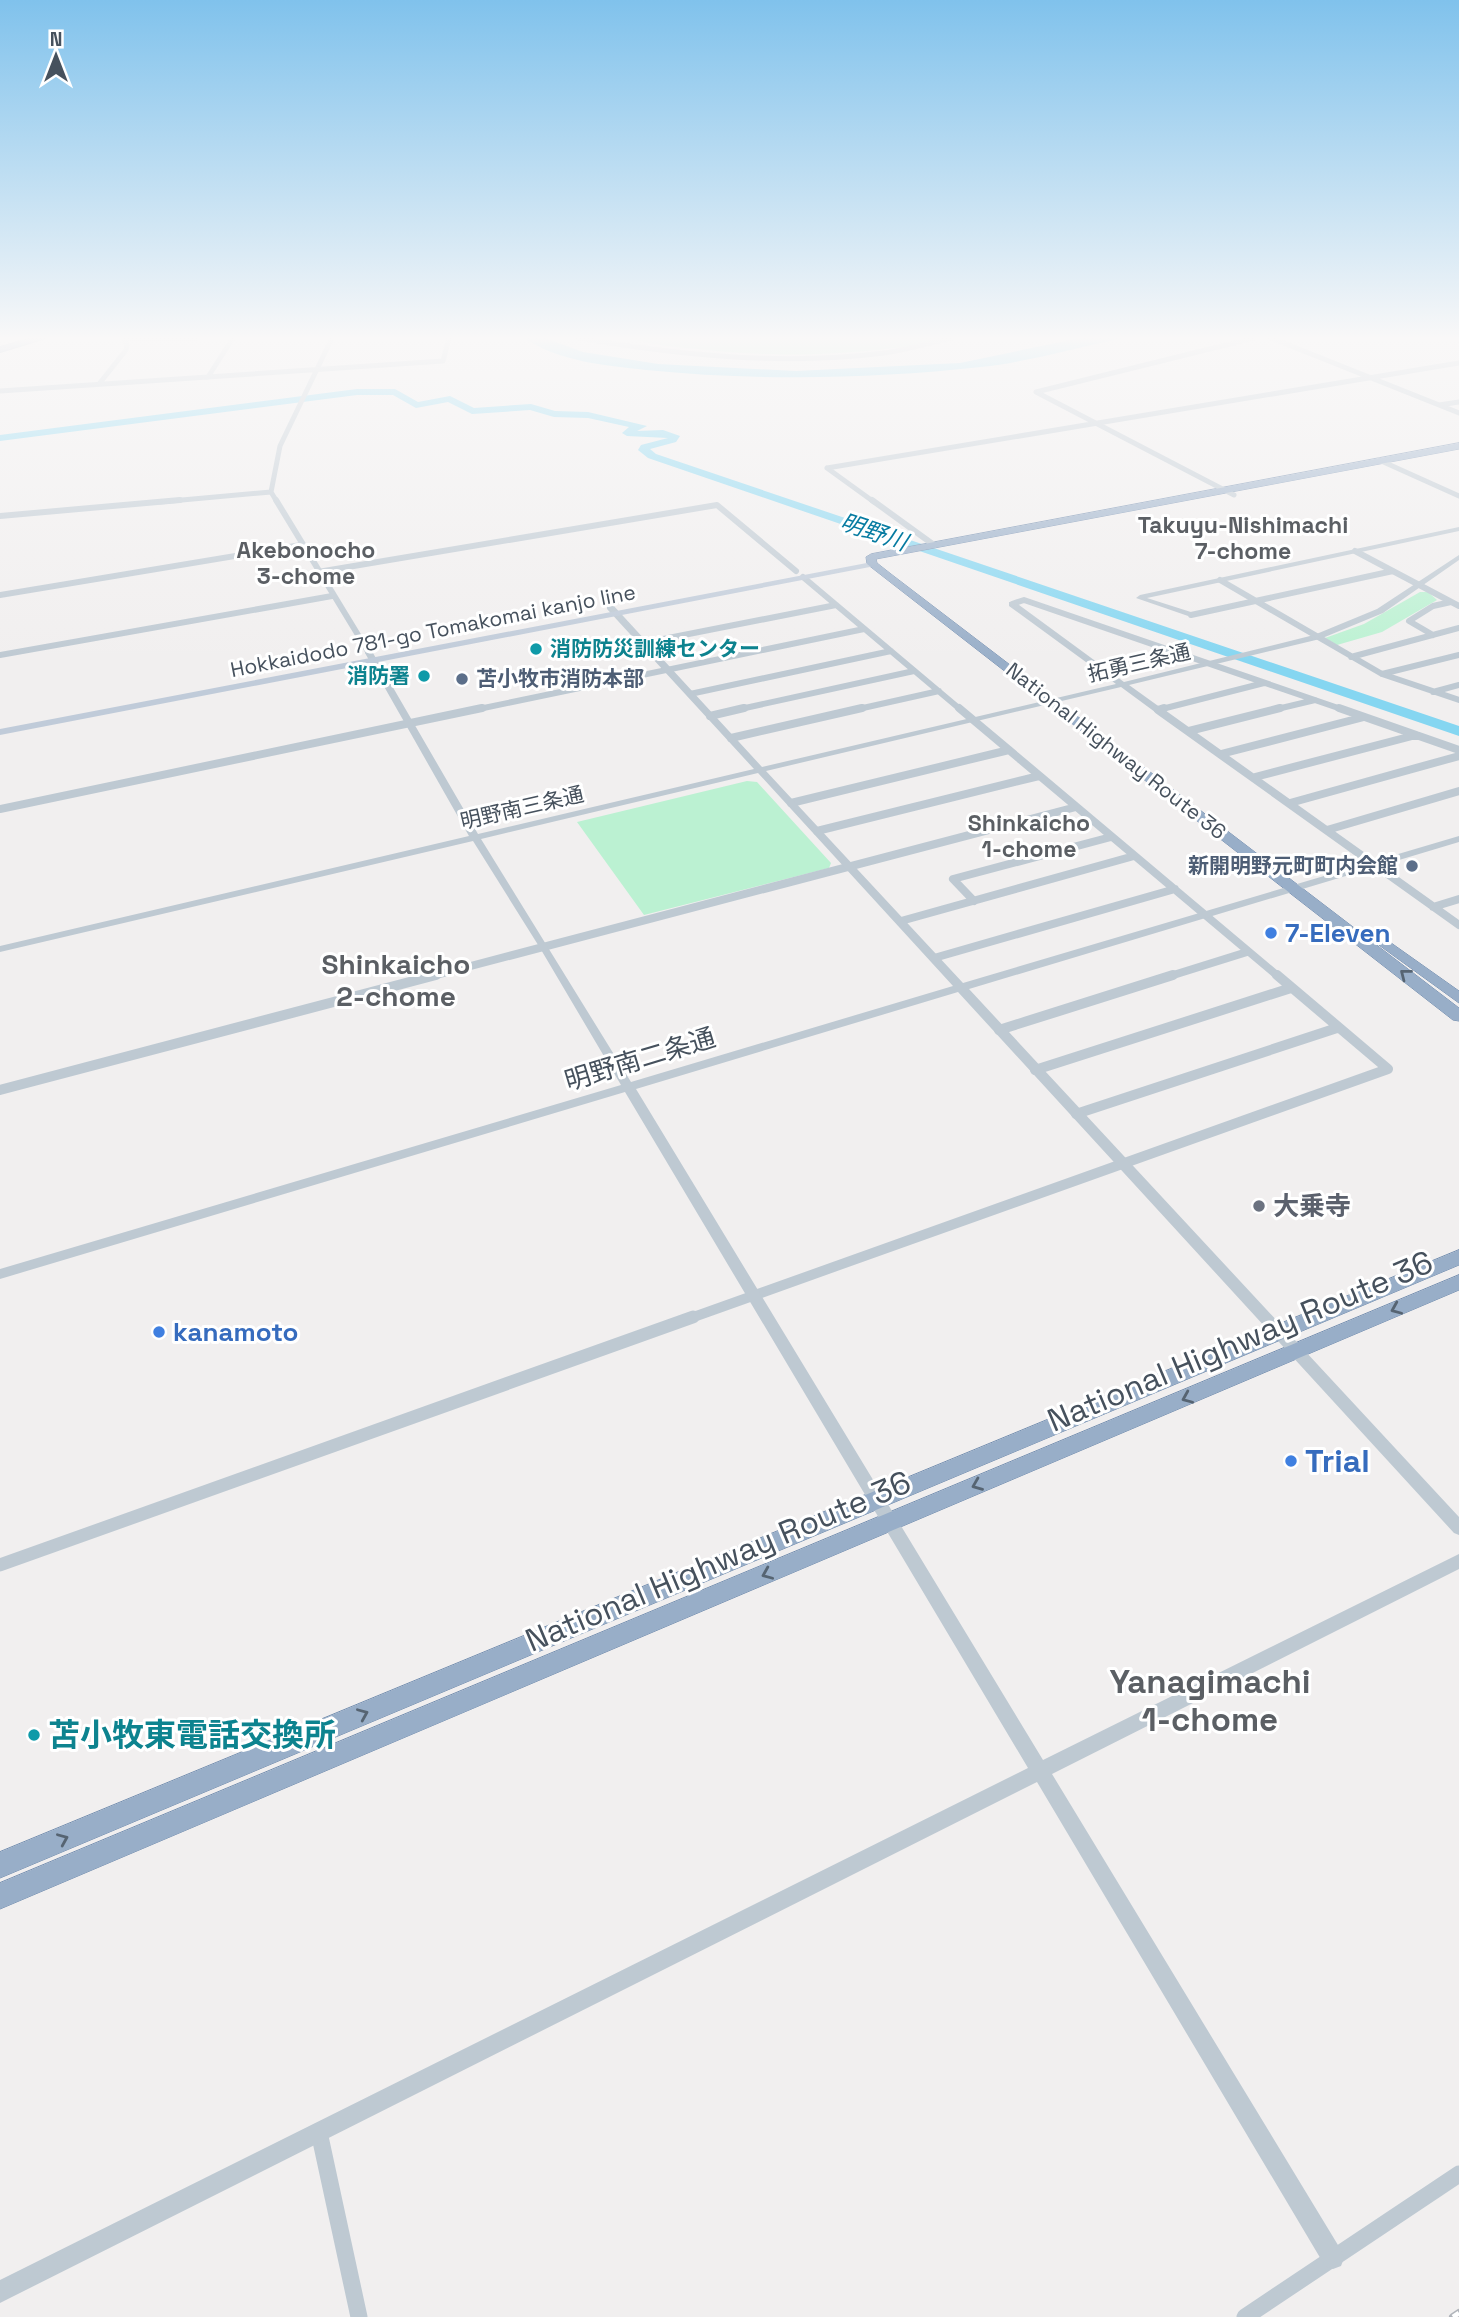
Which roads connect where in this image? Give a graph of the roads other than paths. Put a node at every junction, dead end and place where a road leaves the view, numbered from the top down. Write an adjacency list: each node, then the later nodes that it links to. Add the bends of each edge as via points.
1 (280, 446): 8 (street)
2 (961, 446): 14 (street, via 827,468)
3 (1139, 446): 9 (street)
4 (1459, 446): 6 (highway)
5 (1459, 451): 7 (highway)
6 (1379, 460): 7 (street); 9 (highway)
7 (1390, 464): 9 (highway); 10 (street)
8 (271, 492): 11 (street); 13 (street)
9 (1230, 493): 14 (highway)
10 (1459, 496)
11 (0, 516)
12 (1459, 529): 15 (street)
13 (301, 545): 20 (street); 24 (street)
14 (931, 549): 17 (highway); 18 (highway)
15 (1355, 551): 19 (street); 22 (street)
16 (1459, 558): 23 (street)
17 (872, 560): 18 (highway); 21 (main road, Hokkaidodo 781-go Tomakomai kanjo line); 53 (highway, National Highway Route 36)
18 (884, 561): 53 (highway, National Highway Route 36)
19 (1393, 571): 23 (street); 26 (street)
20 (318, 572): 21 (street, via 717,505); 25 (street)
21 (799, 574): 29 (street); 30 (main road, Hokkaidodo 781-go Tomakomai kanjo line)
22 (1220, 580): 26 (street); 31 (street, via 1140,597)
23 (1420, 586): 27 (street); 35 (street, via 1380,611)
24 (0, 595)
25 (332, 596): 38 (street); 40 (street)
26 (1256, 601): 31 (street); 35 (street)
27 (1457, 603): 34 (street, via 1433,606 1409,621)
28 (1012, 604): 42 (street, via 1024,600); 47 (street)
29 (836, 605): 33 (street); 36 (street)
30 (613, 610): 36 (street); 40 (main road, Hokkaidodo 781-go Tomakomai kanjo line)
31 (1191, 615)
32 (1459, 628): 34 (street)
33 (864, 629): 37 (street); 43 (street)
34 (1433, 635): 41 (street)
35 (1317, 637): 41 (street); 42 (street, 拓勇三条通)
36 (643, 643): 43 (street)
37 (891, 651): 44 (street); 51 (street)
38 (0, 654)
39 (1459, 655): 45 (street)
40 (371, 657): 59 (main road, Hokkaidodo 781-go Tomakomai kanjo line); 60 (street); 62 (main road, Hokkaidodo 781-go Tomakomai kanjo line)
41 (1351, 657): 45 (street)
42 (1210, 665): 46 (street); 47 (street, 拓勇三条通)
43 (667, 670): 51 (street); 60 (street)
44 (914, 671): 49 (street); 56 (street)
45 (1382, 674): 50 (street)
46 (1267, 683): 52 (street); 55 (street)
47 (1124, 685): 53 (street, 拓勇三条通); 55 (street)
48 (1459, 685): 50 (street)
49 (939, 691): 58 (street); 64 (street)
50 (1433, 692): 54 (street)
51 (690, 694): 56 (street)
52 (1315, 699): 57 (street); 61 (street)
53 (1058, 700): 58 (street, 明野南三条通); 85 (highway, National Highway Route 36)
54 (1459, 700)
55 (1158, 710): 61 (street)
56 (710, 716): 64 (street)
57 (1364, 717): 63 (street); 67 (street)
58 (973, 720): 65 (street); 69 (street, 明野南三条通)
59 (0, 723)
60 (409, 723): 76 (street); 80 (street)
61 (1189, 731): 67 (street)
62 (0, 732)
63 (1416, 735): 66 (street); 71 (street)
64 (731, 738): 69 (street)
65 (1009, 750): 70 (street); 73 (street)
66 (1459, 750)
67 (1221, 754): 71 (street)
68 (1459, 756): 74 (street)
69 (760, 770): 73 (street); 80 (street, 明野南三条通)
70 (1039, 776): 75 (street); 78 (street)
71 (1255, 777): 74 (street)
72 (1459, 792): 77 (street)
73 (791, 803): 78 (street)
74 (1290, 803): 77 (street)
75 (1076, 807): 79 (street); 84 (street)
76 (0, 809)
77 (1327, 830): 83 (street)
78 (817, 831): 84 (street)
79 (1111, 836): 82 (street); 88 (street, via 953,879)
80 (475, 837): 93 (street, 明野南三条通); 94 (street)
81 (1459, 839): 83 (street, 明野南二条通)
82 (1134, 856): 86 (street); 88 (street)
83 (1374, 864): 85 (street, 明野南二条通); 89 (street)
84 (851, 867): 91 (street); 94 (street)
85 (1299, 886): 90 (street, 明野南二条通); 99 (highway, National Highway Route 36); 100 (highway, National Highway Route 36, one-way to 85)
86 (1175, 889): 90 (street); 96 (street)
87 (1459, 899): 89 (street)
88 (974, 901): 91 (street)
89 (1433, 907): 92 (street)
90 (1205, 914): 95 (street); 97 (street, 明野南二条通)
91 (901, 921): 96 (street)
92 (1459, 925)
93 (0, 948)
94 (545, 948): 104 (street); 105 (street)
95 (1247, 952): 98 (street); 102 (street)
96 (934, 958): 97 (street)
97 (960, 988): 102 (street); 104 (street, 明野南二条通)
98 (1291, 988): 101 (street); 103 (street)
99 (1459, 998)
100 (1459, 1016)
101 (1337, 1028): 106 (street); 107 (street, via 1388,1069)
102 (999, 1030): 103 (street)
103 (1035, 1070): 106 (street)
104 (628, 1086): 109 (street, 明野南二条通); 111 (street)
105 (0, 1090)
106 (1076, 1114): 107 (street)
107 (1123, 1164): 111 (street); 112 (street)
108 (1459, 1256): 112 (highway, National Highway Route 36)
109 (0, 1274)
110 (1459, 1282): 113 (highway, National Highway Route 36, one-way to 113)
111 (754, 1296): 114 (street); 118 (street)
112 (1279, 1333): 113 (street); 114 (highway, National Highway Route 36)
113 (1296, 1351): 115 (highway, National Highway Route 36, one-way to 115); 116 (street)
114 (877, 1499): 115 (street); 120 (highway, National Highway Route 36, one-way to 114)
115 (891, 1521): 119 (street); 121 (highway, National Highway Route 36, one-way to 121)
116 (1459, 1528)
117 (1459, 1561): 119 (street)
118 (0, 1564)
119 (1040, 1769): 122 (street); 124 (street)
120 (0, 1865)
121 (0, 1896)
122 (319, 2132): 125 (street); 126 (street)
123 (1459, 2174): 124 (street)
124 (1333, 2258): 127 (street)
125 (0, 2292)
126 (359, 2317)
127 (1245, 2317)

